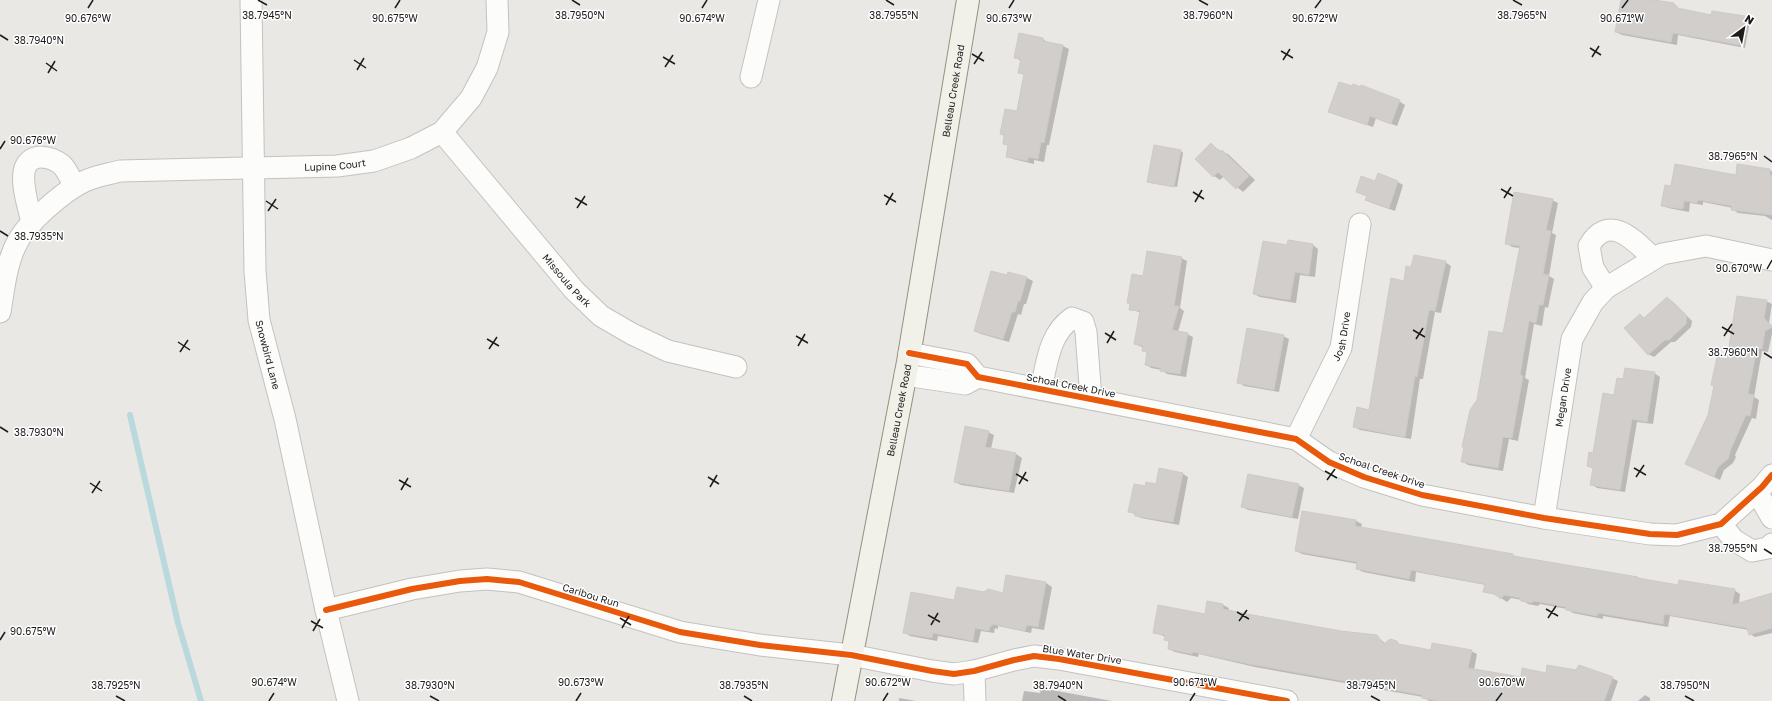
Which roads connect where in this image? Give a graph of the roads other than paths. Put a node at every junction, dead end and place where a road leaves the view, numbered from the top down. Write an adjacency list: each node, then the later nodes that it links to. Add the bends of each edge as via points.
1 (251, 0): 7 (street, Snowbird Lane)
2 (497, 0): 6 (street, Lupine Court, via 498,32 487,68 471,98)
3 (769, 0): 5 (street)
4 (968, 0): 15 (main road, Belleau Creek Road)
5 (751, 77)
6 (442, 132): 7 (street, Lupine Court, via 411,148 374,161 337,166); 16 (street, Missoula Park, via 574,290 601,316 668,351)
7 (253, 167): 8 (street, Lupine Court, via 120,171 86,180); 28 (street, Snowbird Lane, via 255,271 259,320 284,419)
8 (75, 186): 9 (street, Lupine Court); 9 (street, via 62,165 43,156 34,158 25,168 24,188)
9 (32, 223): 14 (street, Lupine Court, via 18,241 7,273)
10 (1360, 224): 21 (street, Josh Drive, via 1341,348)
11 (1653, 258): 12 (street, Megan Drive, via 1706,246); 13 (street, Megan Drive); 13 (street, via 1621,231 1608,230 1594,237 1589,246 1593,268)
12 (1772, 260)
13 (1606, 288): 24 (street, Megan Drive, via 1593,302 1572,339)
14 (0, 312)
15 (909, 353): 17 (main road, Belleau Creek Road); 18 (street, via 967,364)
16 (736, 367)
17 (905, 375): 18 (street, Schoal Creek Drive, via 965,384); 29 (main road, Belleau Creek Road)
18 (978, 377): 19 (street, Schoal Creek Drive)
19 (1041, 389): 20 (street, Schoal Creek Drive); 20 (street, Schoal Creek Drive, via 1056,332 1072,318 1083,322 1086,332)
20 (1091, 399): 21 (street, Schoal Creek Drive)
21 (1296, 439): 24 (street, Schoal Creek Drive, via 1329,462 1364,477 1422,495)
22 (1772, 475): 23 (street, Schoal Creek Drive)
23 (1757, 492): 25 (street); 26 (street, Schoal Creek Drive)
24 (1544, 518): 26 (street, Schoal Creek Drive, via 1650,534 1676,535)
25 (1772, 518)
26 (1721, 524): 27 (street, via 1734,540 1752,551 1768,548)
27 (1772, 544)
28 (326, 610): 29 (street, Caribou Run, via 412,589 487,579 519,582 680,632 760,645); 32 (street, Snowbird Lane)
29 (851, 655): 30 (street, Blue Water Drive, via 954,674); 33 (main road, Belleau Creek Road)
30 (974, 671): 31 (street, Blue Water Drive, via 1034,656 1059,659); 34 (street)
31 (1197, 693): 35 (street, Blue Water Drive)
32 (348, 701)
33 (843, 701)
34 (975, 701)
35 (1287, 701)

